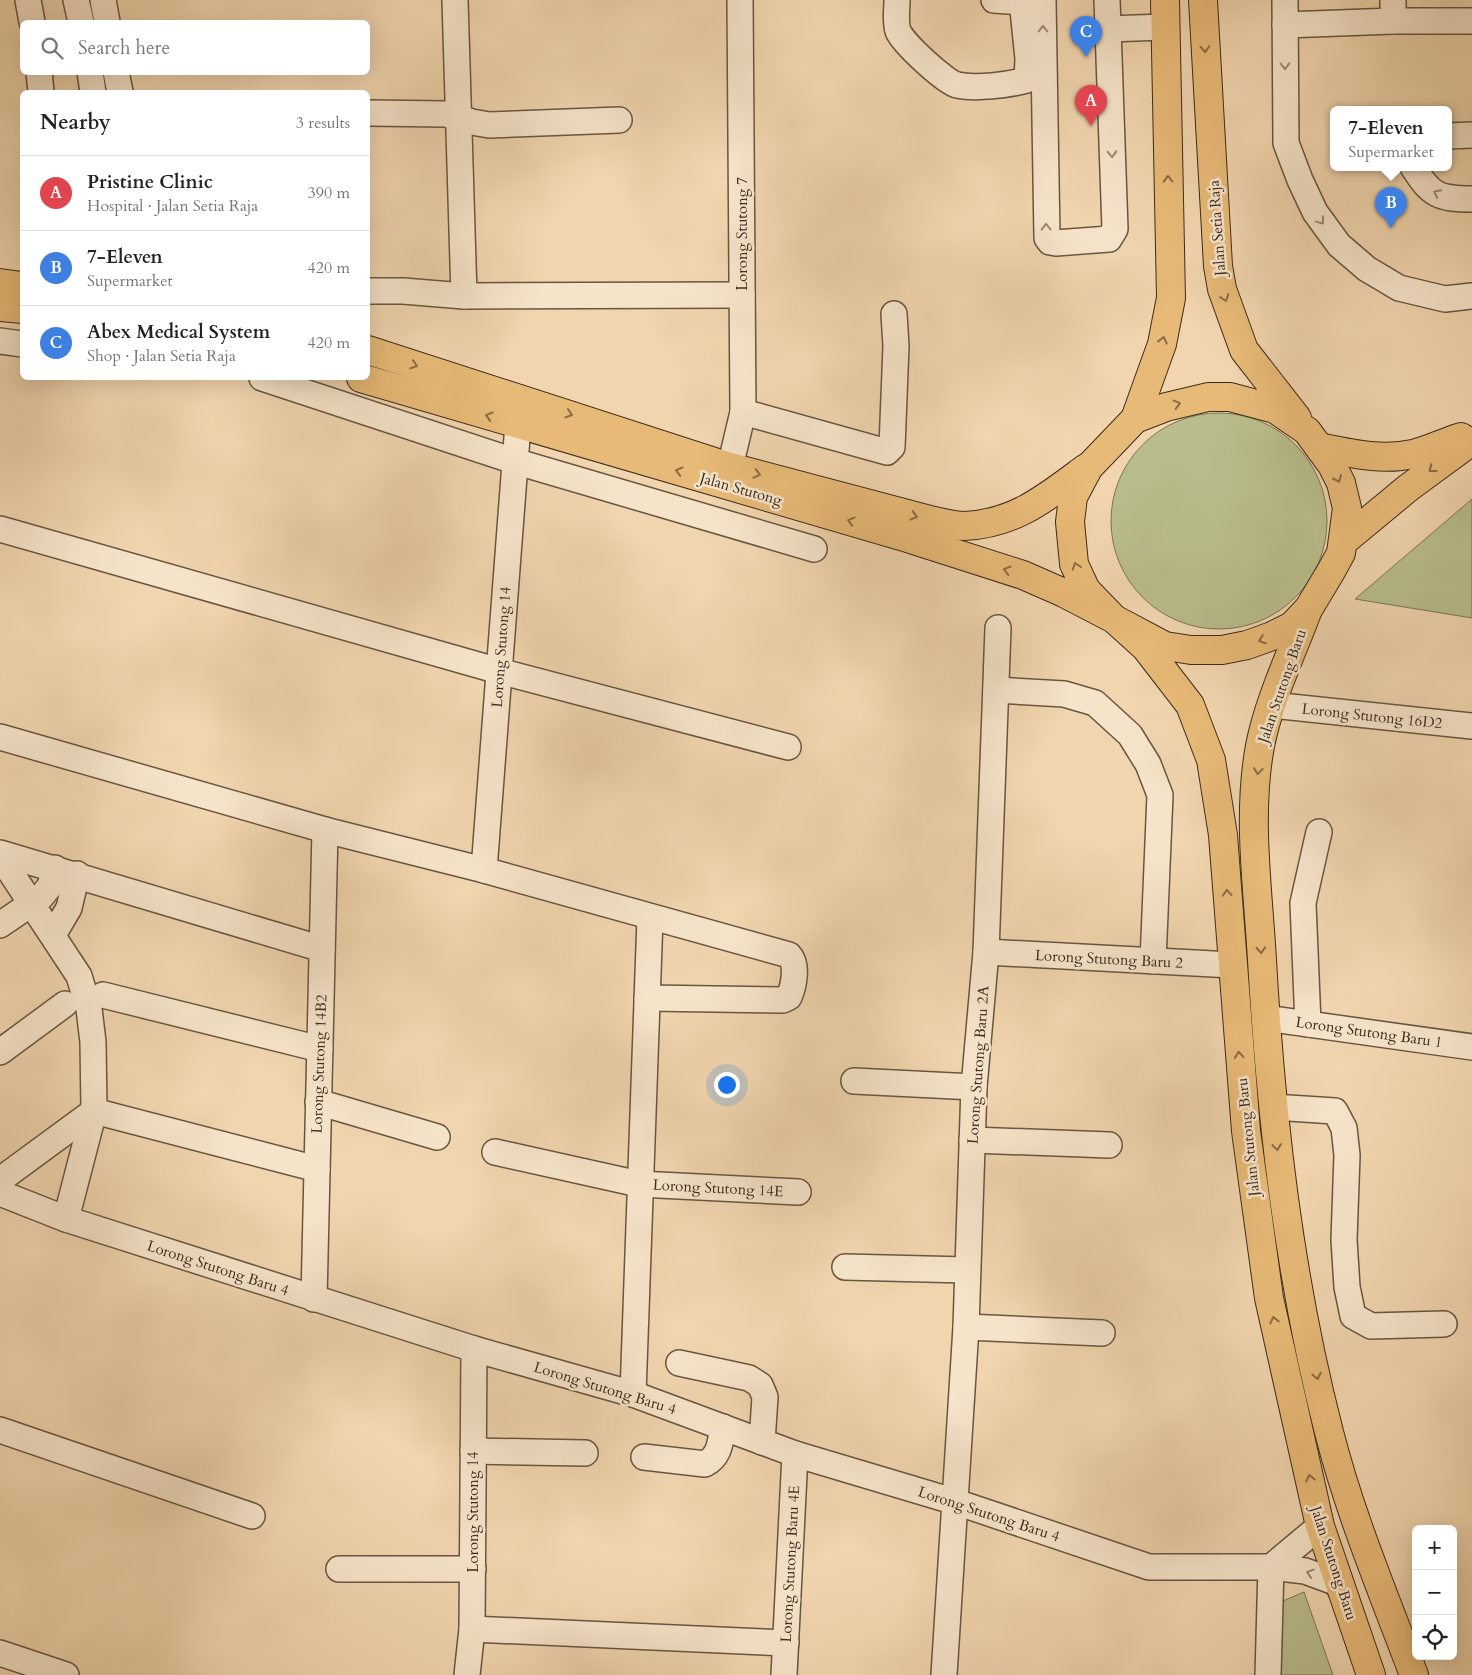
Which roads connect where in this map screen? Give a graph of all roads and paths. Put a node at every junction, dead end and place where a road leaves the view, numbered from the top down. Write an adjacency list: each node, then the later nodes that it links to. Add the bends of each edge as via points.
1 (28, 0): 15 (street)
2 (76, 0): 16 (street)
3 (103, 0): 17 (street)
4 (455, 0): 29 (street)
5 (740, 0): 38 (street, Lorong Stutong 7)
6 (897, 0): 12 (street, via 896,21 902,37 944,78 960,85 1008,84 1027,80)
7 (994, 0): 12 (street)
8 (1107, 0): 21 (street)
9 (1165, 0): 20 (main road)
10 (1203, 0): 53 (main road, Jalan Setia Raja, one-way to 53, via 1222,289 1244,350)
11 (1285, 0): 19 (street)
12 (1029, 1): 21 (street, one-way to 12, via 1115,229 1109,238 1050,242 1047,238)
13 (1393, 10): 14 (street); 19 (street)
14 (1426, 11): 18 (street)
15 (32, 20)
16 (81, 20)
17 (107, 20)
18 (1472, 21)
19 (1285, 25): 40 (street, one-way to 40, via 1286,143 1315,212 1339,245 1367,269 1399,288 1445,299)
20 (1164, 27): 21 (street); 50 (main road, one-way to 20, via 1162,344 1171,298)
21 (1107, 29)
22 (39, 75): 25 (street)
23 (90, 75): 26 (street)
24 (117, 75): 27 (street)
25 (41, 90)
26 (93, 90)
27 (120, 90)
28 (370, 113): 29 (street, via 446,114)
29 (458, 118): 30 (street, via 489,125); 39 (street)
30 (619, 120)
31 (1472, 135): 32 (street)
32 (1452, 136)
33 (1416, 171): 34 (street, one-way to 33, via 1449,199 1427,188)
34 (1472, 199)
35 (0, 283): 36 (main road)
36 (20, 286)
37 (370, 291): 39 (street)
38 (742, 295): 39 (street); 49 (street, Lorong Stutong 7)
39 (464, 296)
40 (1472, 296)
41 (0, 307): 42 (main road)
42 (20, 309)
43 (894, 314): 49 (street, via 895,402 892,447 887,452)
44 (0, 341): 45 (street)
45 (20, 344)
46 (370, 351): 56 (main road, Jalan Stutong, one-way to 56)
47 (268, 380): 55 (street)
48 (368, 380): 51 (main road, Jalan Stutong, one-way to 48)
49 (743, 412): 56 (street, Lorong Stutong 7)
50 (1135, 420): 53 (main road, one-way to 53, via 1188,401 1230,397 1275,409); 57 (main road)
51 (518, 424): 55 (street, Lorong Stutong 14); 62 (main road, Jalan Stutong, one-way to 51, via 1023,574)
52 (1472, 434): 53 (main road, via 1411,454 1378,456)
53 (1313, 439): 59 (main road, Jalan Setia Raja, one-way to 59, via 1341,484 1347,508)
54 (1472, 441): 59 (main road, one-way to 59)
55 (514, 461): 60 (street); 64 (street, Lorong Stutong 14)
56 (730, 466): 57 (main road, Jalan Stutong, one-way to 57, via 962,526 998,522 1022,513)
57 (1089, 466): 62 (main road, one-way to 57, via 1086,590 1073,556 1070,522 1074,497)
58 (0, 529): 64 (street)
59 (1344, 541): 61 (main road, via 1337,560)
60 (814, 549)
61 (1309, 608): 62 (main road, one-way to 62, via 1292,626 1272,636 1222,650 1165,646); 66 (main road, Jalan Stutong Baru)
62 (1114, 619): 82 (main road, Jalan Stutong Baru, one-way to 62, via 1223,835 1211,760 1190,705 1146,648)
63 (998, 628): 65 (street, Lorong Stutong Baru 2A)
64 (499, 671): 69 (street); 73 (street, Lorong Stutong 14)
65 (996, 690): 80 (street, Lorong Stutong Baru 2A); 81 (street, via 1064,694 1095,703 1130,735 1148,764 1160,795)
66 (1272, 705): 67 (street, Lorong Stutong 16D2); 86 (main road, Jalan Stutong Baru, one-way to 86, via 1260,746 1253,813)
67 (1472, 726)
68 (0, 737): 70 (street)
69 (788, 747)
70 (325, 830): 73 (street); 79 (street, Lorong Stutong 14B2)
71 (1319, 832): 87 (street, via 1303,903)
72 (0, 854): 74 (street); 75 (street)
73 (484, 870): 76 (street)
74 (66, 871): 75 (street, via 42,897); 78 (street, via 68,908); 79 (street)
75 (30, 903): 77 (street); 78 (street)
76 (650, 918): 84 (street); 84 (street, via 789,955 794,964 792,990 783,1000)
77 (0, 925)
78 (53, 935): 95 (street, via 79,976 90,1009)
79 (322, 949): 89 (street, Lorong Stutong 14B2)
80 (986, 952): 81 (street, Lorong Stutong Baru 2); 92 (street, Lorong Stutong Baru 2A)
81 (1153, 961): 82 (street, Lorong Stutong Baru 2)
82 (1232, 965): 124 (main road, Jalan Stutong Baru, one-way to 82, via 1269,1298 1246,1130)
83 (103, 995): 89 (street)
84 (647, 998): 102 (street)
85 (65, 1004): 90 (street)
86 (1266, 1018): 87 (street, Lorong Stutong Baru 1); 94 (main road, Jalan Stutong Baru)
87 (1308, 1024): 88 (street, Lorong Stutong Baru 1)
88 (1472, 1046)
89 (320, 1049): 93 (street, Lorong Stutong 14B2)
90 (0, 1052)
91 (854, 1081): 92 (street)
92 (974, 1086): 97 (street, Lorong Stutong Baru 2A)
93 (318, 1102): 96 (street); 100 (street, Lorong Stutong 14B2)
94 (1273, 1107): 109 (street, via 1335,1111 1344,1128 1347,1155 1344,1213 1346,1287 1353,1316 1371,1326); 138 (main road, Jalan Stutong Baru, one-way to 138, via 1298,1292 1329,1433 1370,1559)
95 (94, 1111): 100 (street); 101 (street); 105 (street)
96 (437, 1137)
97 (972, 1140): 98 (street); 107 (street, Lorong Stutong Baru 2A)
98 (1109, 1145)
99 (495, 1152): 102 (street, Lorong Stutong 14E)
100 (316, 1169): 108 (street, Lorong Stutong 14B2)
101 (0, 1180)
102 (639, 1184): 103 (street, Lorong Stutong 14E); 114 (street)
103 (798, 1192)
104 (0, 1193): 105 (street, Lorong Stutong Baru 4)
105 (66, 1219): 108 (street, Lorong Stutong Baru 4)
106 (845, 1267): 107 (street)
107 (966, 1270): 110 (street, Lorong Stutong Baru 2A)
108 (314, 1299): 112 (street, Lorong Stutong Baru 4)
109 (1444, 1324)
110 (966, 1327): 111 (street); 122 (street, Lorong Stutong Baru 2A)
111 (1102, 1333)
112 (474, 1350): 114 (street, Lorong Stutong Baru 4); 118 (street, Lorong Stutong 14)
113 (679, 1363): 117 (street, via 750,1378 760,1385 765,1397)
114 (633, 1394): 115 (street, Lorong Stutong Baru 4)
115 (723, 1428): 117 (street, Lorong Stutong Baru 4); 121 (street, via 718,1452 705,1464)
116 (0, 1430): 123 (street)
117 (762, 1442): 120 (street, Lorong Stutong Baru 4)
118 (473, 1451): 119 (street); 127 (street, Lorong Stutong 14)
119 (585, 1453)
120 (795, 1454): 122 (street, Lorong Stutong Baru 4); 130 (street, Lorong Stutong Baru 4E)
121 (644, 1457)
122 (956, 1502): 125 (street, Lorong Stutong Baru 4, via 1150,1567); 135 (street, Lorong Stutong Baru 2A)
123 (252, 1516)
124 (1320, 1526): 125 (street); 128 (main road, Jalan Stutong Baru)
125 (1271, 1567): 128 (street, Lorong Stutong Baru 4, one-way to 125, via 1335,1582 1305,1571); 136 (street)
126 (339, 1569): 127 (street)
127 (472, 1569): 129 (street, Lorong Stutong 14)
128 (1343, 1592): 137 (main road, Jalan Stutong Baru)
129 (472, 1629): 130 (street); 133 (street, Lorong Stutong 14)
130 (786, 1643): 134 (street, Lorong Stutong Baru 4E)
131 (0, 1653): 132 (street)
132 (66, 1675)
133 (468, 1675)
134 (784, 1675)
135 (944, 1675)
136 (1268, 1675)
137 (1371, 1675)
138 (1414, 1675)

